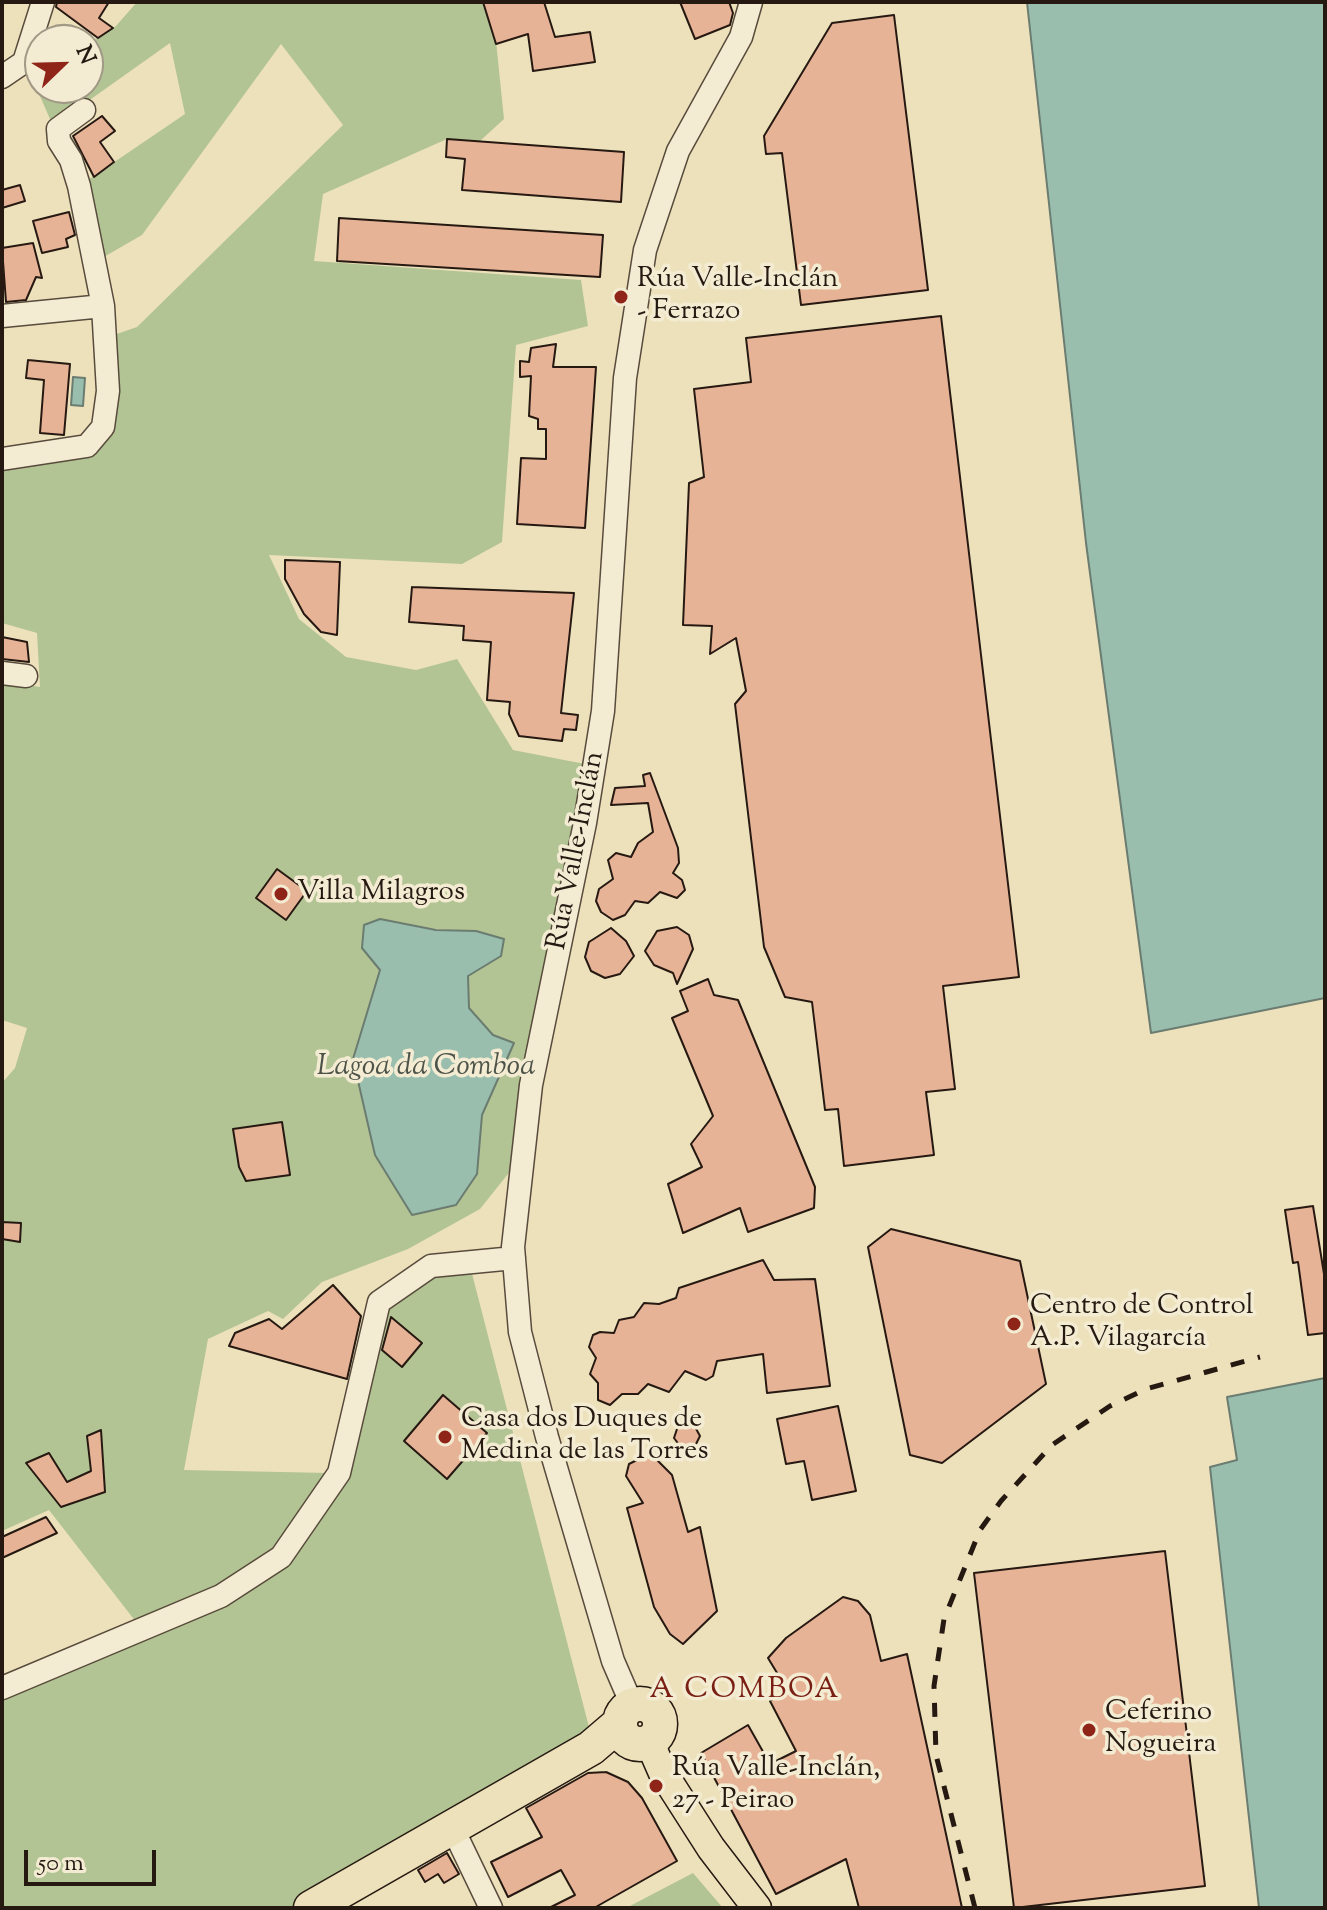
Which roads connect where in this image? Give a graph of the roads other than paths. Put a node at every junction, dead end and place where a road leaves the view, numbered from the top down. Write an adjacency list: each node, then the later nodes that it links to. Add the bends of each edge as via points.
1 (43, 2): 3 (street, via 24,62)
2 (751, 2): 10 (street, Rúa Valle-Inclán, via 741,37 678,151 645,250 625,378 603,711 531,1085)
3 (2, 77)
4 (84, 110): 5 (street, via 58,129 59,141 79,186)
5 (103, 306): 6 (street); 7 (street, via 108,391 103,427 87,446)
6 (2, 316)
7 (2, 459)
8 (2, 673): 9 (street)
9 (26, 676)
10 (514, 1258): 11 (street, via 431,1266 379,1302 339,1473 281,1557 221,1596); 12 (street, Rúa Valle-Inclán, via 520,1332)
11 (2, 1688)
12 (633, 1728): 13 (highway, via 606,1738); 16 (main road, Rúa Valle-Inclán)
13 (453, 1829): 14 (highway); 15 (street)
14 (311, 1908)
15 (491, 1908)
16 (757, 1908)

